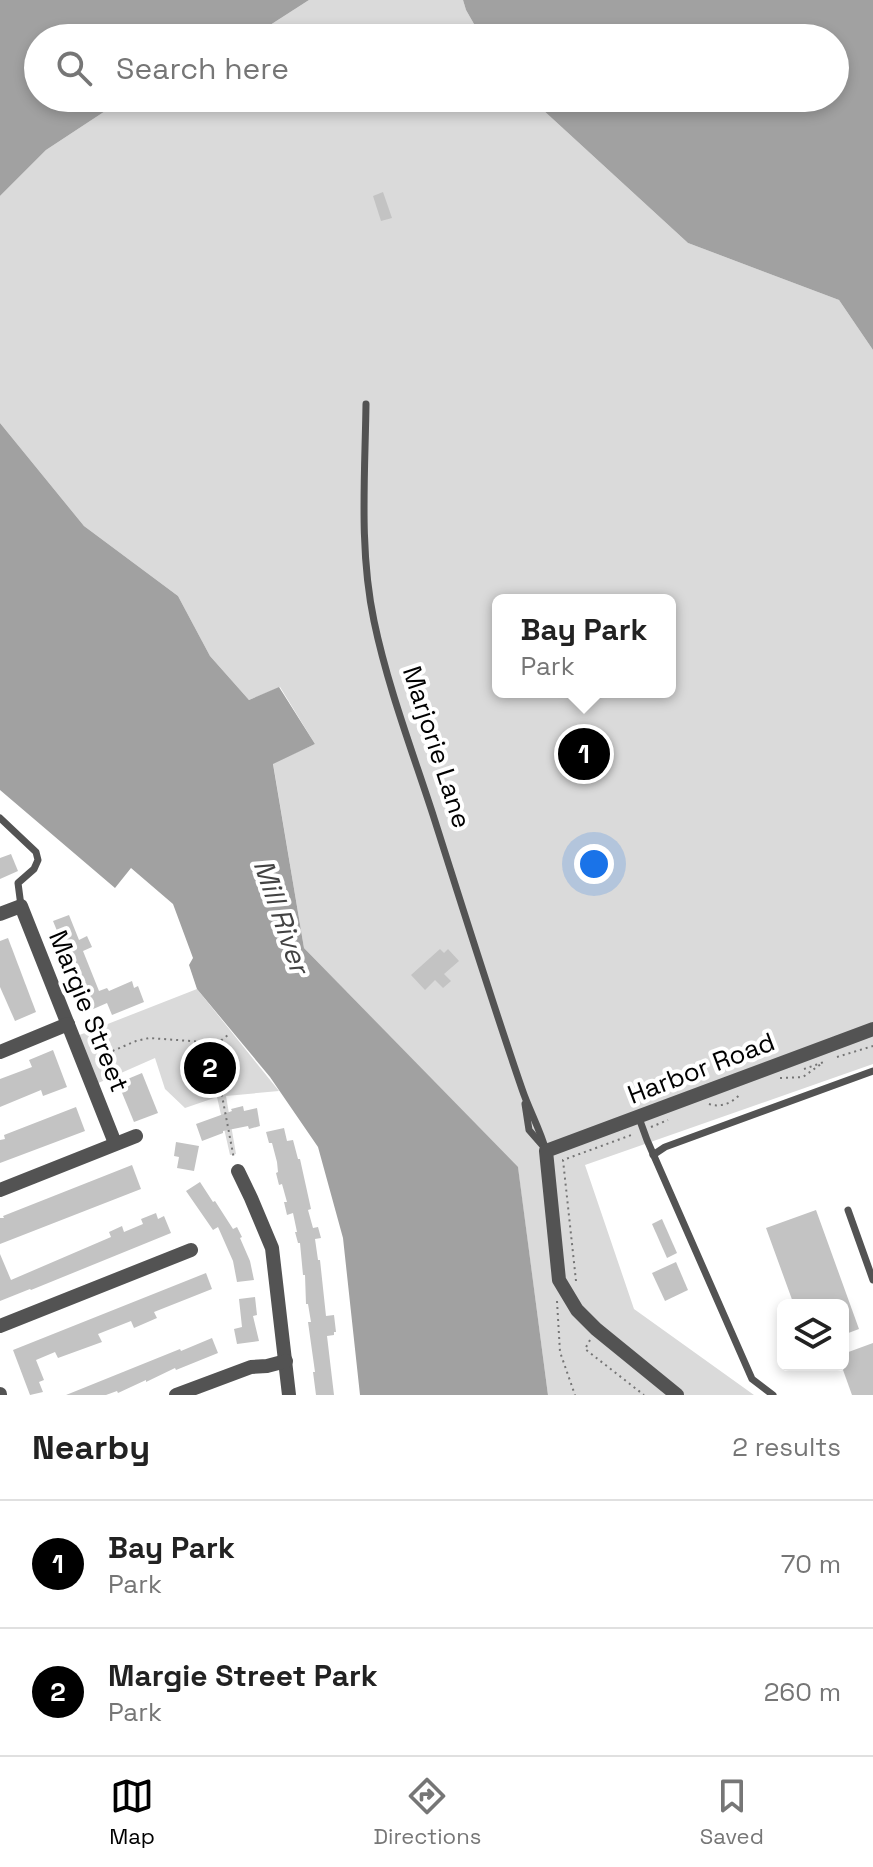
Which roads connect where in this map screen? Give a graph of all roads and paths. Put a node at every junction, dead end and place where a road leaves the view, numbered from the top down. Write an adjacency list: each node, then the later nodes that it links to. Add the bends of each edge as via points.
1 (366, 404): 20 (lane, Marjorie Lane, via 367,568 374,620 523,1095)
2 (0, 818): 3 (lane, via 38,860 18,883)
3 (11, 909): 4 (street, Margie Street)
4 (68, 1024): 8 (street); 10 (street, Margie Street)
5 (873, 1029): 17 (street, Harbor Road)
6 (228, 1035): 7 (path, via 218,1043)
7 (204, 1042): 10 (path, via 149,1038); 14 (path, via 202,1082)
8 (0, 1052)
9 (825, 1061): 13 (path, via 803,1077)
10 (84, 1063): 19 (street, Margie Street)
11 (231, 1071): 14 (path)
12 (873, 1071): 21 (lane)
13 (780, 1078)
14 (220, 1085): 22 (path)
15 (740, 1094): 16 (path, via 722,1105)
16 (707, 1103)
17 (637, 1125): 20 (street, Harbor Road); 21 (lane); 28 (path, via 563,1160)
18 (136, 1136): 19 (street)
19 (115, 1143): 23 (street)
20 (546, 1151): 26 (street, Marjorie Lane)
21 (653, 1155): 39 (lane, via 752,1379)
22 (238, 1171): 33 (street, via 272,1248)
23 (0, 1190)
24 (848, 1210): 27 (lane)
25 (191, 1250): 31 (street)
26 (559, 1280): 29 (path); 38 (street, Marjorie Lane, via 586,1319)
27 (873, 1280)
28 (577, 1287)
29 (557, 1305): 30 (path); 36 (path, via 560,1352)
30 (564, 1313)
31 (0, 1326)
32 (591, 1341): 37 (path, via 585,1349)
33 (286, 1361): 34 (street, via 251,1367); 35 (street)
34 (176, 1395)
35 (289, 1395)
36 (575, 1395)
37 (644, 1395)
38 (677, 1395)
39 (773, 1395)

